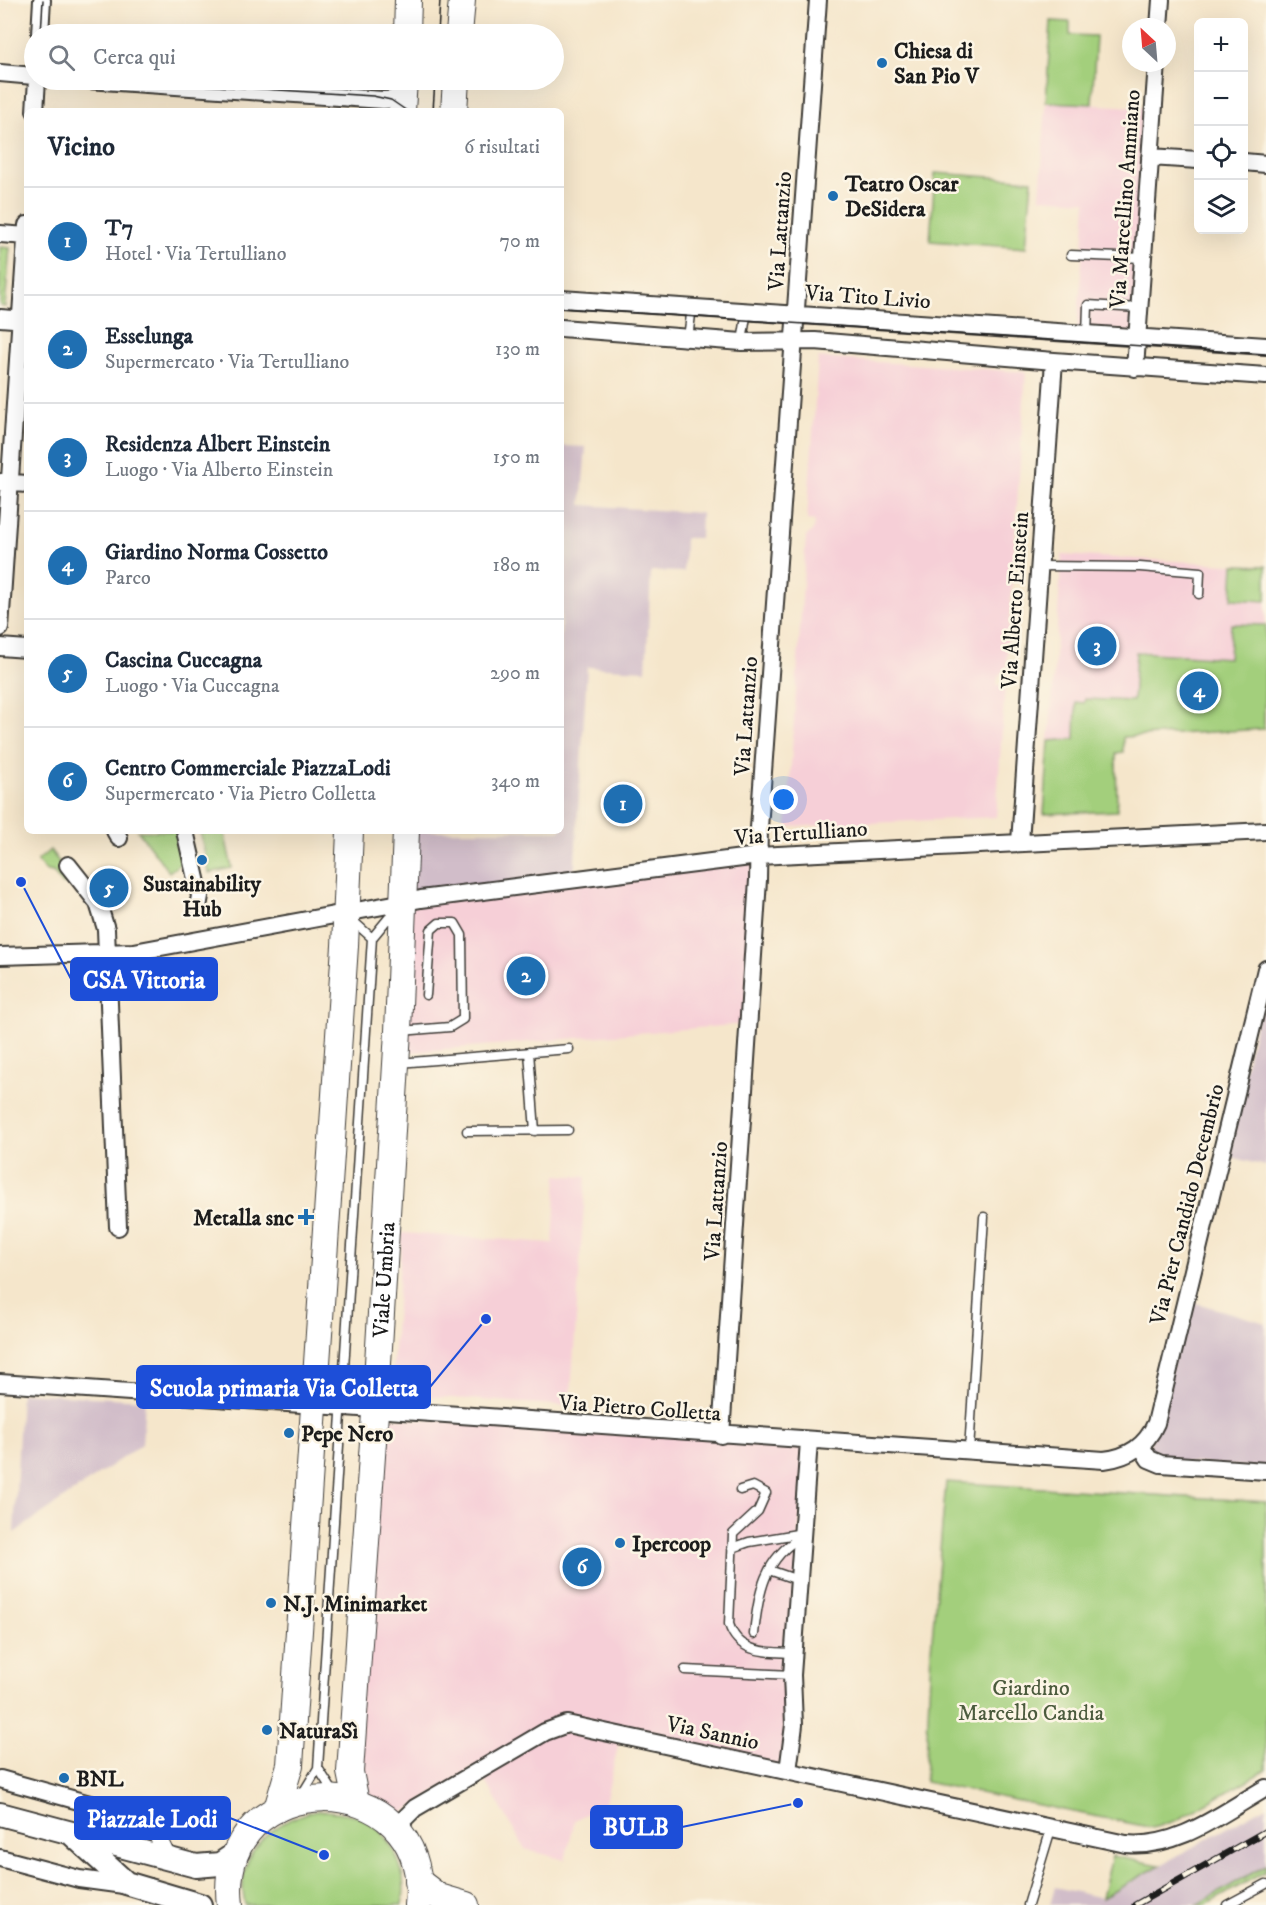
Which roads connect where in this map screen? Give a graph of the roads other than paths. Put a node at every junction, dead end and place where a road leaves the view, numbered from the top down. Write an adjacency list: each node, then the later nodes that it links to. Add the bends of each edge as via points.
1 (42, 0): 7 (street)
2 (408, 0): 8 (main road)
3 (462, 0): 9 (main road)
4 (818, 0): 31 (street, Via Lattanzio)
5 (1161, 0): 6 (street)
6 (1160, 18)
7 (41, 24)
8 (407, 24)
9 (460, 24)
10 (1156, 72): 19 (street, Via Marcellino Ammiano)
11 (0, 74): 12 (street)
12 (24, 77)
13 (36, 90): 17 (street)
14 (236, 90): 16 (street, via 383,100)
15 (455, 90): 18 (main road)
16 (403, 96)
17 (35, 108)
18 (454, 108)
19 (1150, 157): 20 (street); 26 (street, Via Marcellino Ammiano)
20 (1194, 160)
21 (1248, 162): 22 (street)
22 (1266, 164)
23 (0, 234): 24 (street)
24 (24, 236)
25 (1071, 255): 26 (lane)
26 (1143, 258): 29 (street, Via Marcellino Ammiano)
27 (564, 298): 28 (street, Via Tito Livio)
28 (692, 307): 30 (street, Via Tito Livio); 36 (lane)
29 (1139, 308): 35 (lane, via 1088,306); 37 (street, Via Marcellino Ammiano)
30 (747, 310): 31 (street, Via Tito Livio); 39 (lane)
31 (796, 313): 35 (street, Via Tito Livio); 38 (street, Via Lattanzio)
32 (0, 318): 33 (street)
33 (24, 320): 44 (street)
34 (564, 328): 36 (street)
35 (1087, 335): 37 (street, Via Tito Livio)
36 (688, 338): 39 (street)
37 (1137, 339): 40 (street, Via Tito Livio); 42 (street)
38 (794, 340): 39 (street); 41 (street); 56 (street, Via Lattanzio)
39 (742, 342)
40 (1266, 346)
41 (1054, 361): 42 (street); 46 (street, Via Alberto Einstein)
42 (1135, 368): 43 (street)
43 (1266, 376)
44 (5, 482): 45 (street); 48 (street)
45 (24, 484)
46 (1039, 566): 47 (lane, via 1200,572); 55 (street, Via Alberto Einstein)
47 (1199, 594)
48 (0, 628)
49 (0, 647): 50 (street)
50 (24, 649)
51 (1266, 831): 55 (street, Via Tertulliano)
52 (186, 834): 59 (street, via 200,896)
53 (350, 834): 60 (main road)
54 (406, 834): 58 (main road, Viale Umbria)
55 (1020, 842): 56 (street, Via Tertulliano)
56 (758, 856): 58 (street, Via Tertulliano); 79 (street, Via Lattanzio)
57 (68, 865): 62 (street, via 100,908)
58 (402, 902): 60 (street, Via Tertulliano); 61 (lane); 66 (main road, Viale Umbria)
59 (198, 907)
60 (346, 915): 61 (lane); 62 (street, Via Tertulliano); 76 (main road)
61 (372, 938): 77 (lane, Viale Umbria)
62 (108, 954): 63 (street, Via Tertulliano); 74 (street)
63 (0, 956)
64 (1266, 969): 81 (street, Via Pier Candido Decembrio, via 1156,1423)
65 (426, 995): 66 (lane, via 431,930 440,923 455,923 462,935 463,1019 446,1028)
66 (398, 1031): 69 (main road, Viale Umbria)
67 (569, 1049): 68 (lane)
68 (529, 1052): 69 (lane); 72 (lane)
69 (395, 1064): 78 (main road, Viale Umbria)
70 (568, 1130): 72 (lane)
71 (467, 1131): 72 (lane)
72 (535, 1131)
73 (984, 1217): 82 (lane)
74 (118, 1227)
75 (0, 1383): 76 (street, Via Pietro Colletta)
76 (313, 1408): 77 (street, Via Pietro Colletta); 98 (main road)
77 (343, 1410): 78 (street, Via Pietro Colletta); 93 (lane, Viale Umbria)
78 (375, 1413): 79 (street, Via Pietro Colletta); 97 (main road, Viale Umbria)
79 (721, 1435): 80 (street, Via Pietro Colletta)
80 (809, 1441): 82 (street, Via Pietro Colletta); 85 (street)
81 (1141, 1446): 82 (street, Via Pietro Colletta, via 1125,1456 1104,1460); 83 (street, via 1149,1458 1161,1464)
82 (969, 1451)
83 (1266, 1471)
84 (740, 1490): 86 (lane, via 753,1486 766,1493 766,1498 733,1534)
85 (803, 1534): 86 (lane); 87 (lane, via 789,1544); 88 (street)
86 (732, 1548): 90 (lane, via 732,1635 750,1648)
87 (769, 1570): 88 (lane); 89 (lane, via 758,1594)
88 (798, 1580): 90 (street)
89 (754, 1634)
90 (794, 1653): 92 (street)
91 (685, 1670): 92 (lane)
92 (792, 1675): 94 (street, via 794,1725)
93 (318, 1768): 97 (lane); 98 (lane, Viale Umbria)
94 (788, 1771): 100 (street, Via Sannio); 102 (street, Via Sannio, via 567,1724 544,1732 415,1808 404,1819)
95 (0, 1779): 105 (street, via 140,1818 153,1827)
96 (1266, 1788): 100 (street, Via Sannio, via 1162,1843 1125,1844)
97 (346, 1800): 98 (main road); 102 (main road, via 380,1814)
98 (288, 1804): 103 (main road, via 254,1827)
99 (0, 1814): 101 (main road)
100 (1050, 1829): 112 (lane)
101 (70, 1832): 105 (main road); 107 (main road)
102 (400, 1835): 108 (main road, via 414,1862)
103 (238, 1852): 105 (main road, via 220,1864 204,1867); 110 (main road, via 230,1875)
104 (0, 1858): 107 (street, via 79,1880)
105 (168, 1858)
106 (1266, 1884): 113 (lane)
107 (132, 1886): 109 (main road)
108 (418, 1893): 111 (main road)
109 (200, 1905)
110 (230, 1905)
111 (466, 1905)
112 (1028, 1905)
113 (1227, 1905)

